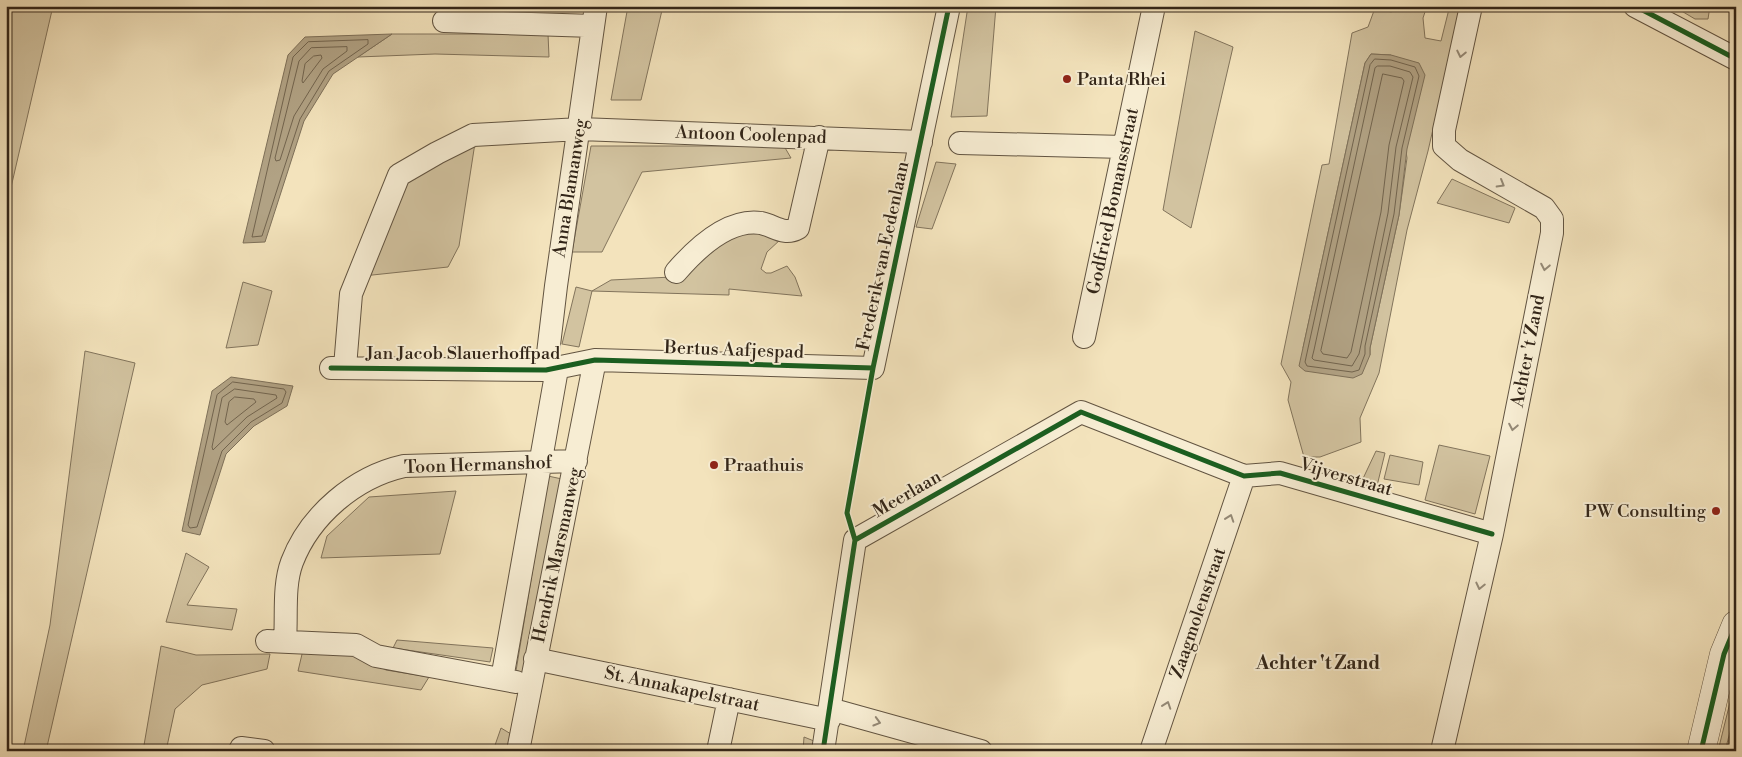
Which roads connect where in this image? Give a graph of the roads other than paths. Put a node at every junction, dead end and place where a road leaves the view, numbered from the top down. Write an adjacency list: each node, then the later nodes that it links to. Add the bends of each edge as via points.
1 (949, 6): 10 (street, Frederik van Eedenlaan)
2 (1154, 6): 12 (street, Godfried Bomansstraat)
3 (1472, 6): 23 (street, Achter 't Zand, one-way to 23, via 1444,130 1444,146 1460,160 1544,208 1552,219 1552,233)
4 (1635, 6): 7 (street)
5 (594, 16): 6 (street); 8 (street, Anna Blamanweg)
6 (444, 21)
7 (1736, 59)
8 (580, 129): 9 (street, Antoon Coolenpad); 16 (street, Antoon Coolenpad, via 473,135 399,175 351,294); 18 (street, Anna Blamanweg, via 556,286)
9 (819, 137): 10 (street, Antoon Coolenpad); 13 (street, via 798,228 786,232 760,223 726,230 696,249)
10 (921, 142): 17 (street, Frederik van Eedenlaan)
11 (960, 142): 12 (street)
12 (1124, 148): 14 (street, Godfried Bomansstraat)
13 (676, 272)
14 (1084, 337)
15 (595, 360): 17 (street, Bertus Aafjespad); 18 (street, Jan Jacob Slauerhoffpad); 21 (street, Hendrik Marsmanweg)
16 (338, 367): 18 (street, Jan Jacob Slauerhoffpad)
17 (873, 368)
18 (552, 370): 20 (street, Hendrik Marsmanweg)
19 (1080, 412): 22 (street, Vijverstraat); 29 (street, Meerlaan, via 855,540)
20 (539, 462): 21 (street, Toon Hermanshof); 26 (street, Hendrik Marsmanweg); 26 (street, Toon Hermanshof, via 404,466 383,471 356,487 325,510 292,563 276,641 356,645 376,656)
21 (576, 462): 25 (street, Hendrik Marsmanweg)
22 (1244, 476): 23 (street, Vijverstraat, via 1280,473); 36 (street, Zaagmolenstraat, one-way to 22)
23 (1492, 534): 37 (street, Achter 't Zand, one-way to 37)
24 (1736, 625): 38 (street, via 1724,654)
25 (535, 659): 27 (street, Hendrik Marsmanweg); 28 (street, St. Annakapelstraat)
26 (502, 679): 27 (street)
27 (530, 685): 32 (street, Hendrik Marsmanweg)
28 (729, 698): 29 (street, St. Annakapelstraat); 33 (street)
29 (829, 714): 34 (street, Meerlaan); 35 (street, St. Annakapelstraat, one-way to 35)
30 (240, 751): 31 (street, via 241,748)
31 (264, 751)
32 (518, 751)
33 (718, 751)
34 (823, 751)
35 (981, 751)
36 (1151, 751)
37 (1442, 751)
38 (1700, 751)

